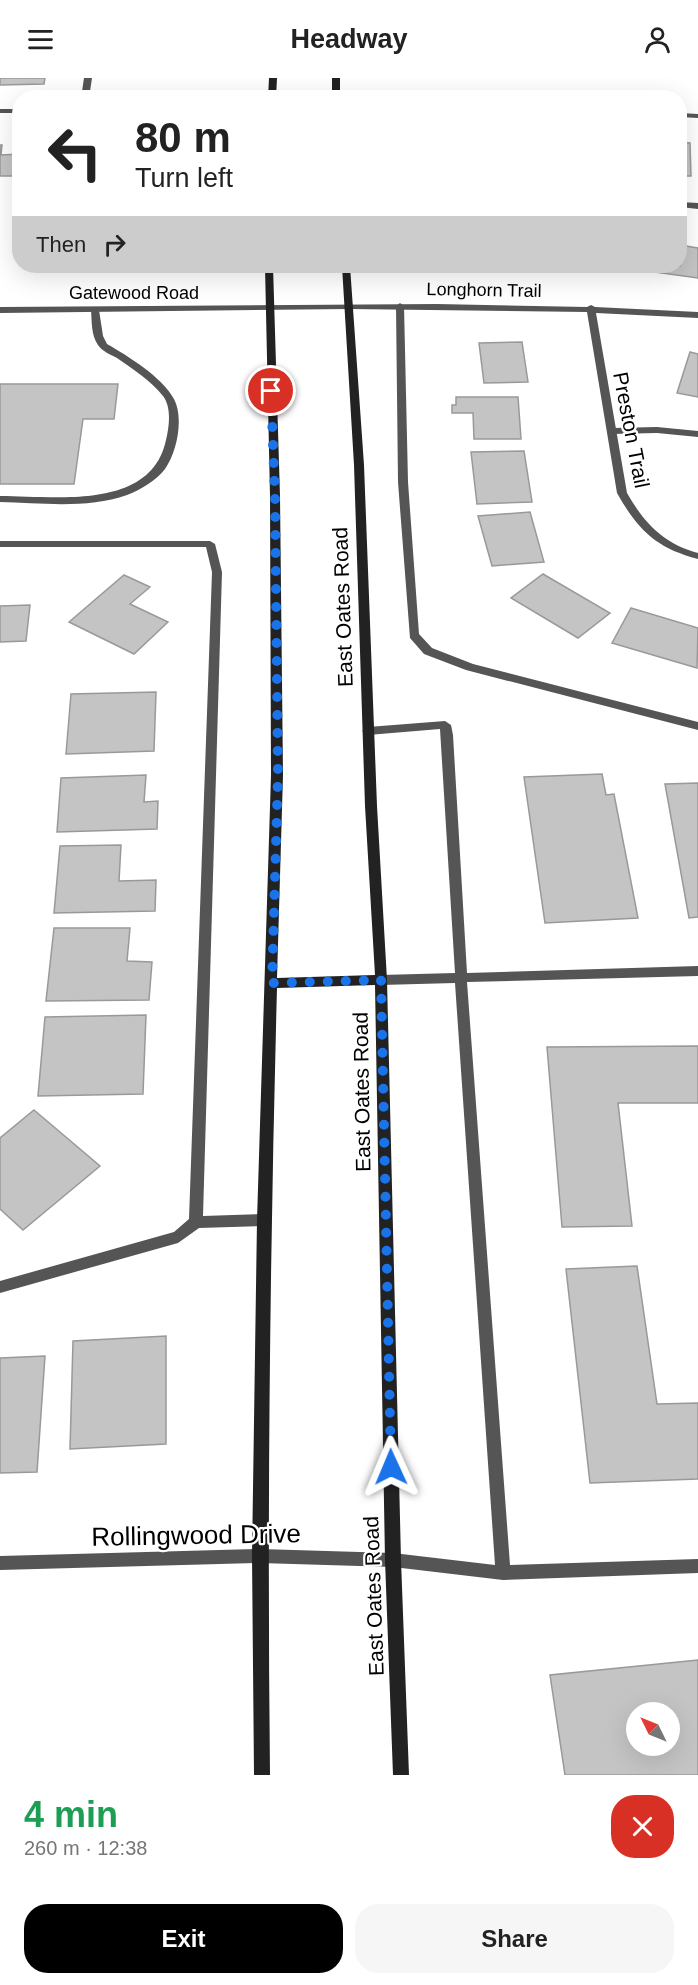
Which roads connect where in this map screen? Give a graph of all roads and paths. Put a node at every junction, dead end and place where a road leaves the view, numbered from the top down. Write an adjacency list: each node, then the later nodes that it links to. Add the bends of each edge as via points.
1 (269, 273): 5 (main road)
2 (347, 273): 3 (main road, East Oates Road)
3 (349, 305): 4 (street, Longhorn Trail); 5 (street, Longhorn Trail); 16 (main road, East Oates Road)
4 (400, 306): 6 (street, Longhorn Trail); 15 (street, via 403,482 414,635 428,651 470,667)
5 (268, 308): 8 (street, Gatewood Road); 20 (main road, via 278,775)
6 (591, 308): 9 (street, Longhorn Trail); 10 (street, Preston Trail)
7 (0, 310): 8 (street, Gatewood Road)
8 (95, 310): 12 (street, via 103,346 157,384 170,400 171,442 160,468 120,494 57,500)
9 (698, 315)
10 (612, 430): 11 (street); 14 (street, Preston Trail, via 622,493 634,516 653,538)
11 (698, 434)
12 (0, 499)
13 (0, 544): 22 (street, via 210,544 217,572)
14 (698, 556)
15 (698, 726)
16 (369, 731): 18 (street, via 446,725); 19 (main road, East Oates Road)
17 (698, 971): 18 (street)
18 (461, 978): 19 (street); 28 (street)
19 (381, 980): 20 (main road); 25 (main road, East Oates Road)
20 (272, 983): 21 (main road)
21 (264, 1220): 22 (street); 24 (main road)
22 (196, 1222): 23 (street, via 178,1237)
23 (0, 1287)
24 (260, 1556): 25 (street, Rollingwood Drive); 26 (street, Rollingwood Drive); 29 (main road)
25 (393, 1560): 28 (street, Rollingwood Drive); 30 (main road, East Oates Road)
26 (0, 1563)
27 (698, 1566): 28 (street, Rollingwood Drive)
28 (503, 1573)
29 (262, 1775)
30 (401, 1775)

